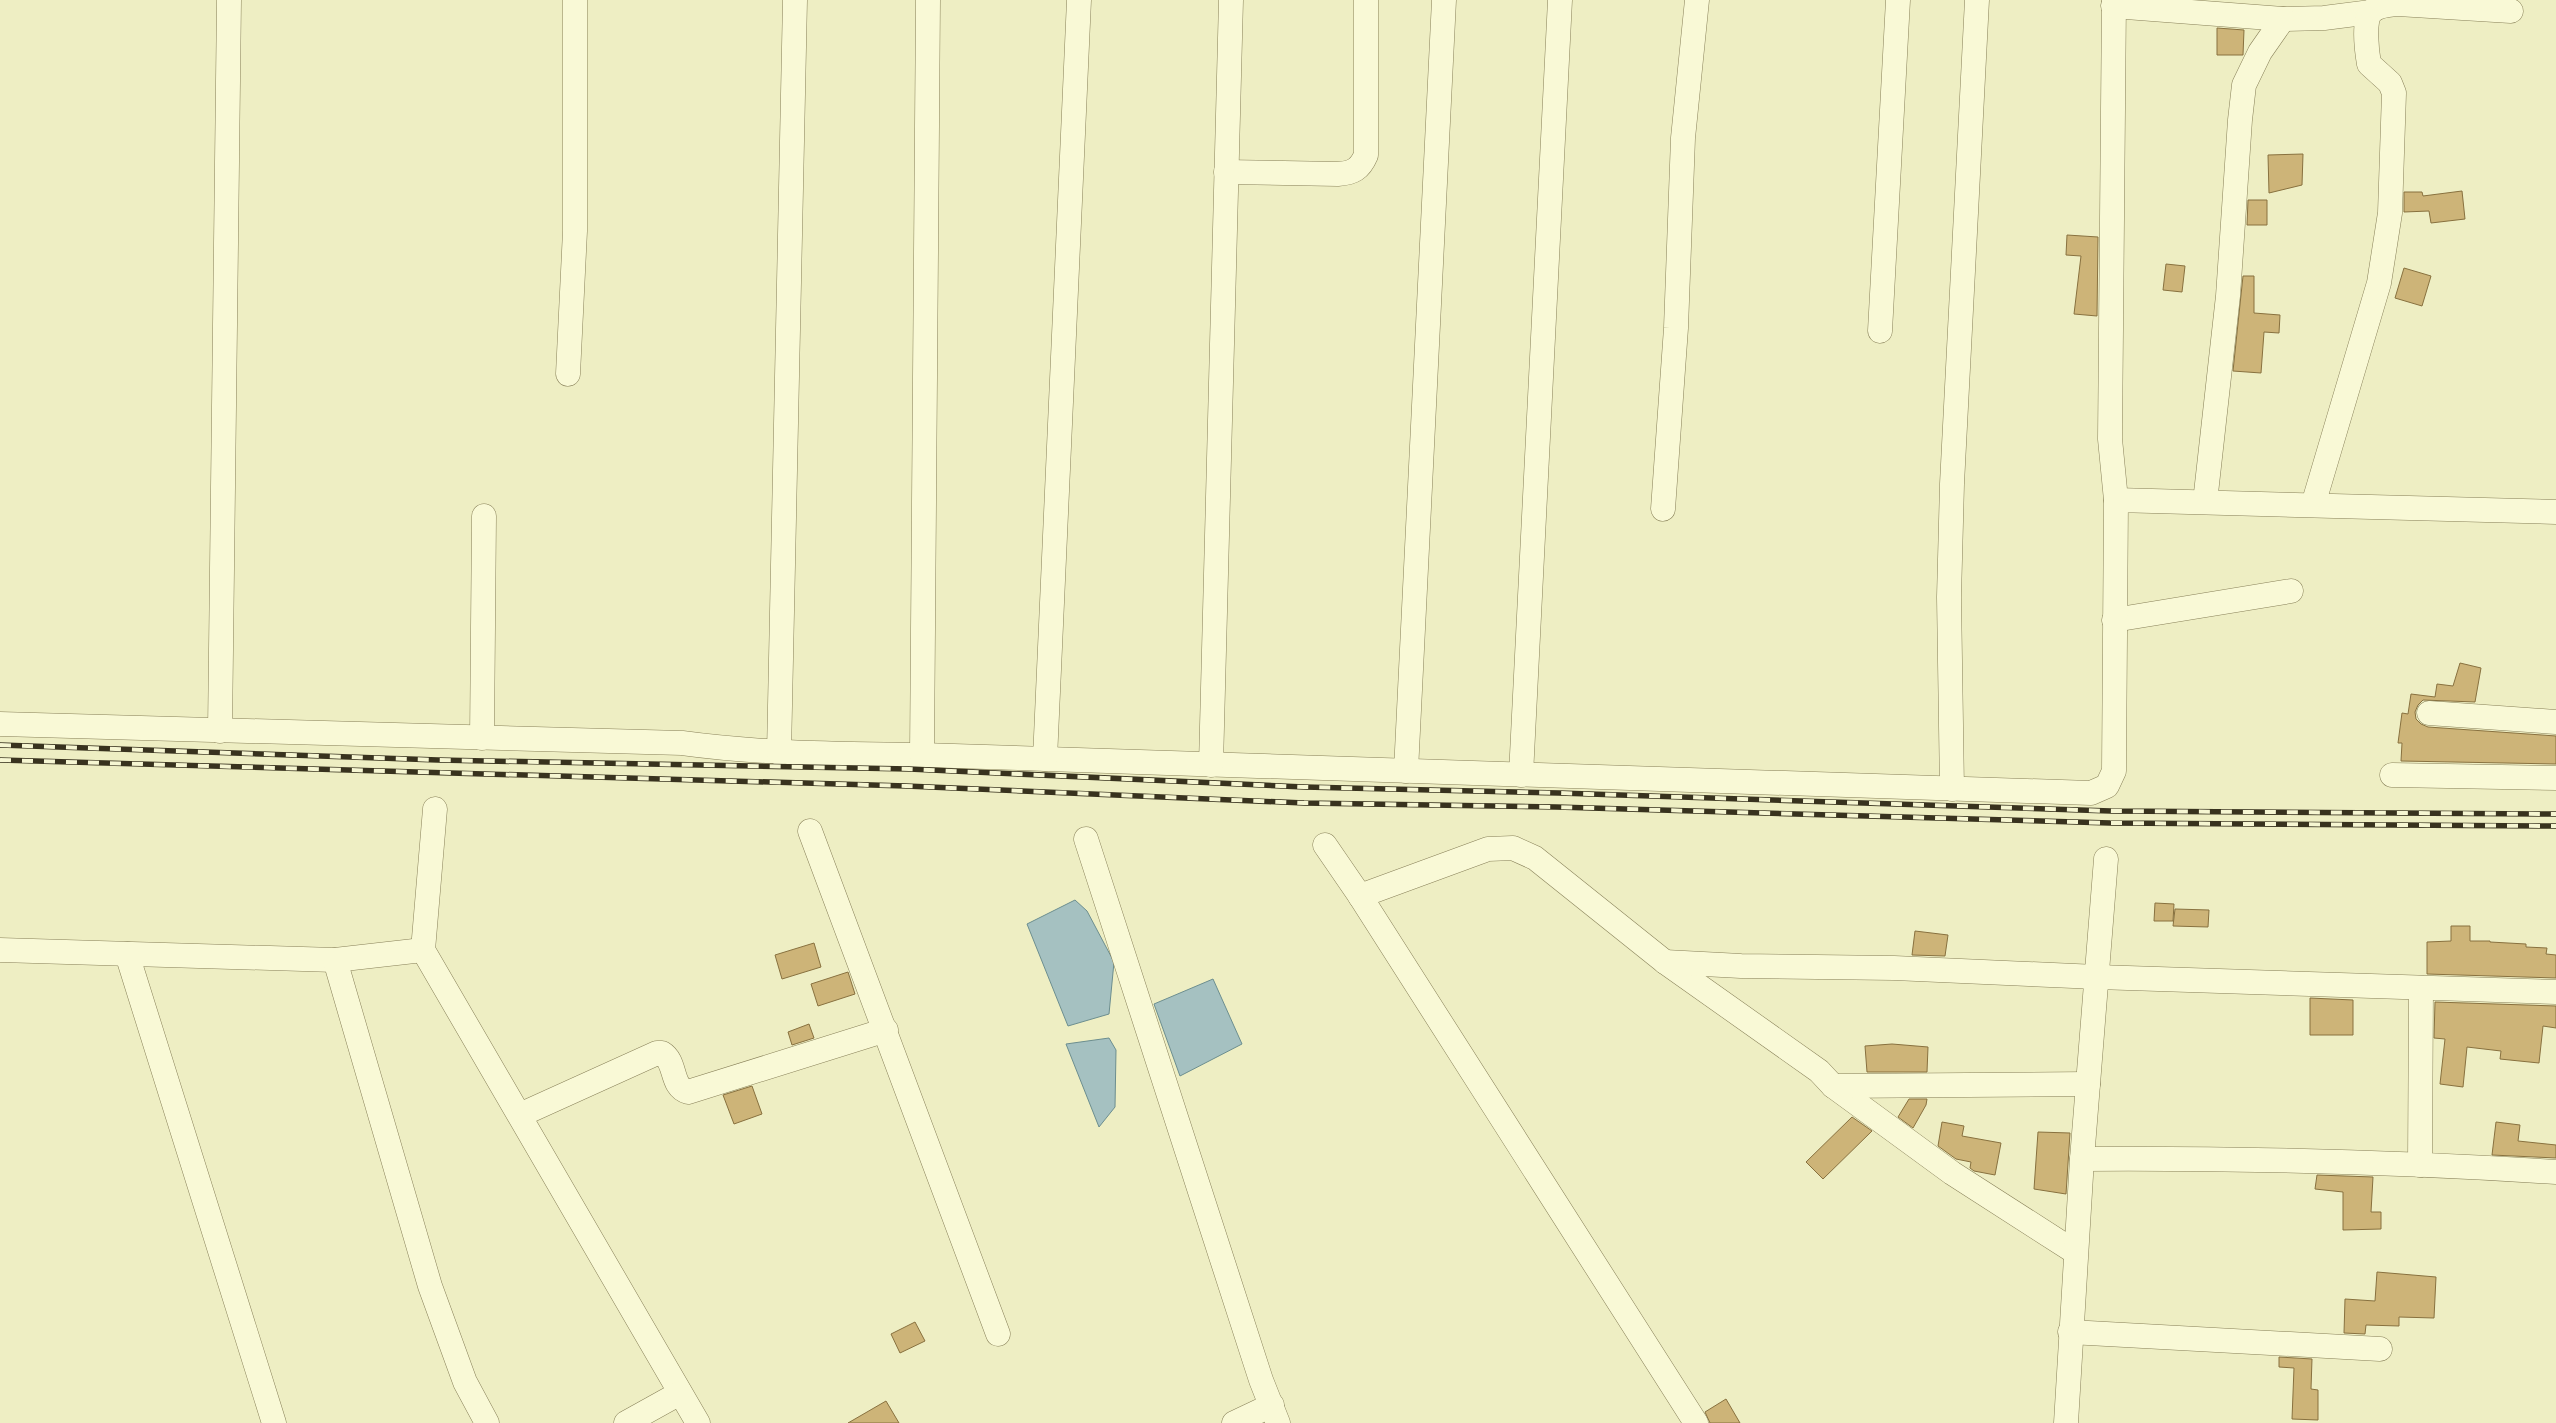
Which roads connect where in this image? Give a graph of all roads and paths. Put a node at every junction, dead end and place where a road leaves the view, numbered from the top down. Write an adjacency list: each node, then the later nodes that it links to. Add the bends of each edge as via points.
1 (229, 0): 32 (street)
2 (575, 0): 20 (street, via 574,231)
3 (795, 0): 34 (street)
4 (928, 0): 35 (street)
5 (1080, 0): 36 (street)
6 (1231, 0): 18 (street)
7 (1366, 0): 18 (street, via 1366,155 1361,166 1351,173 1338,174)
8 (1444, 0): 38 (street)
9 (1560, 0): 39 (street)
10 (1697, 0): 24 (street, via 1683,138 1676,328)
11 (1898, 0): 19 (street)
12 (1977, 0): 42 (street, via 1952,484 1949,597)
13 (2398, 2): 15 (street); 16 (street)
14 (2114, 3): 17 (street); 21 (street, via 2110,439)
15 (2511, 11)
16 (2370, 12): 17 (street, via 2324,18); 23 (street, via 2366,20 2369,64 2390,83 2394,94 2390,213 2380,283)
17 (2283, 18): 22 (street, via 2260,52 2244,85 2228,287)
18 (1226, 172): 37 (street)
19 (1880, 331)
20 (568, 374)
21 (2116, 500): 22 (street); 28 (street)
22 (2205, 502): 23 (street)
23 (2313, 505): 25 (street)
24 (1663, 509)
25 (2556, 512)
26 (484, 516): 33 (street)
27 (2291, 591): 28 (street)
28 (2114, 620): 42 (street, via 2114,771 2107,786 2091,793)
29 (2429, 714): 30 (street)
30 (2556, 722)
31 (0, 724): 32 (street)
32 (220, 731): 33 (street)
33 (482, 738): 34 (street, via 682,743)
34 (779, 753): 35 (street)
35 (922, 755): 36 (street)
36 (1045, 759): 37 (street)
37 (1211, 765): 38 (street)
38 (1406, 771): 39 (street)
39 (1521, 775): 42 (street)
40 (2392, 775): 41 (street)
41 (2556, 778)
42 (1952, 789)
43 (435, 809): 50 (street)
44 (810, 831): 57 (street)
45 (1086, 839): 69 (street, via 1261,1380)
46 (1325, 845): 48 (street)
47 (2106, 858): 54 (street)
48 (1360, 896): 53 (street, via 1488,849 1513,848 1535,858); 75 (street)
49 (0, 950): 51 (street)
50 (423, 950): 52 (street); 60 (street)
51 (126, 954): 52 (street); 70 (street)
52 (335, 960): 71 (street, via 430,1286 465,1382)
53 (1665, 962): 54 (street); 59 (street, via 1819,1071)
54 (2097, 977): 55 (street); 58 (street)
55 (2421, 988): 56 (street); 62 (street)
56 (2556, 992)
57 (886, 1030): 60 (street, via 688,1092 677,1085 666,1056 657,1053); 66 (street)
58 (2088, 1084): 59 (street); 61 (street)
59 (1833, 1086): 64 (street, via 1952,1172)
60 (520, 1115): 68 (street)
61 (2082, 1159): 62 (street, via 2214,1158); 64 (street)
62 (2420, 1165): 63 (street)
63 (2556, 1172)
64 (2076, 1252): 65 (street)
65 (2070, 1332): 67 (street); 76 (street)
66 (998, 1334)
67 (2380, 1349)
68 (680, 1393): 72 (street); 73 (street)
69 (1275, 1414): 74 (street)
70 (274, 1423)
71 (487, 1423)
72 (626, 1423)
73 (698, 1423)
74 (1234, 1423)
75 (1696, 1423)
76 (2066, 1423)

